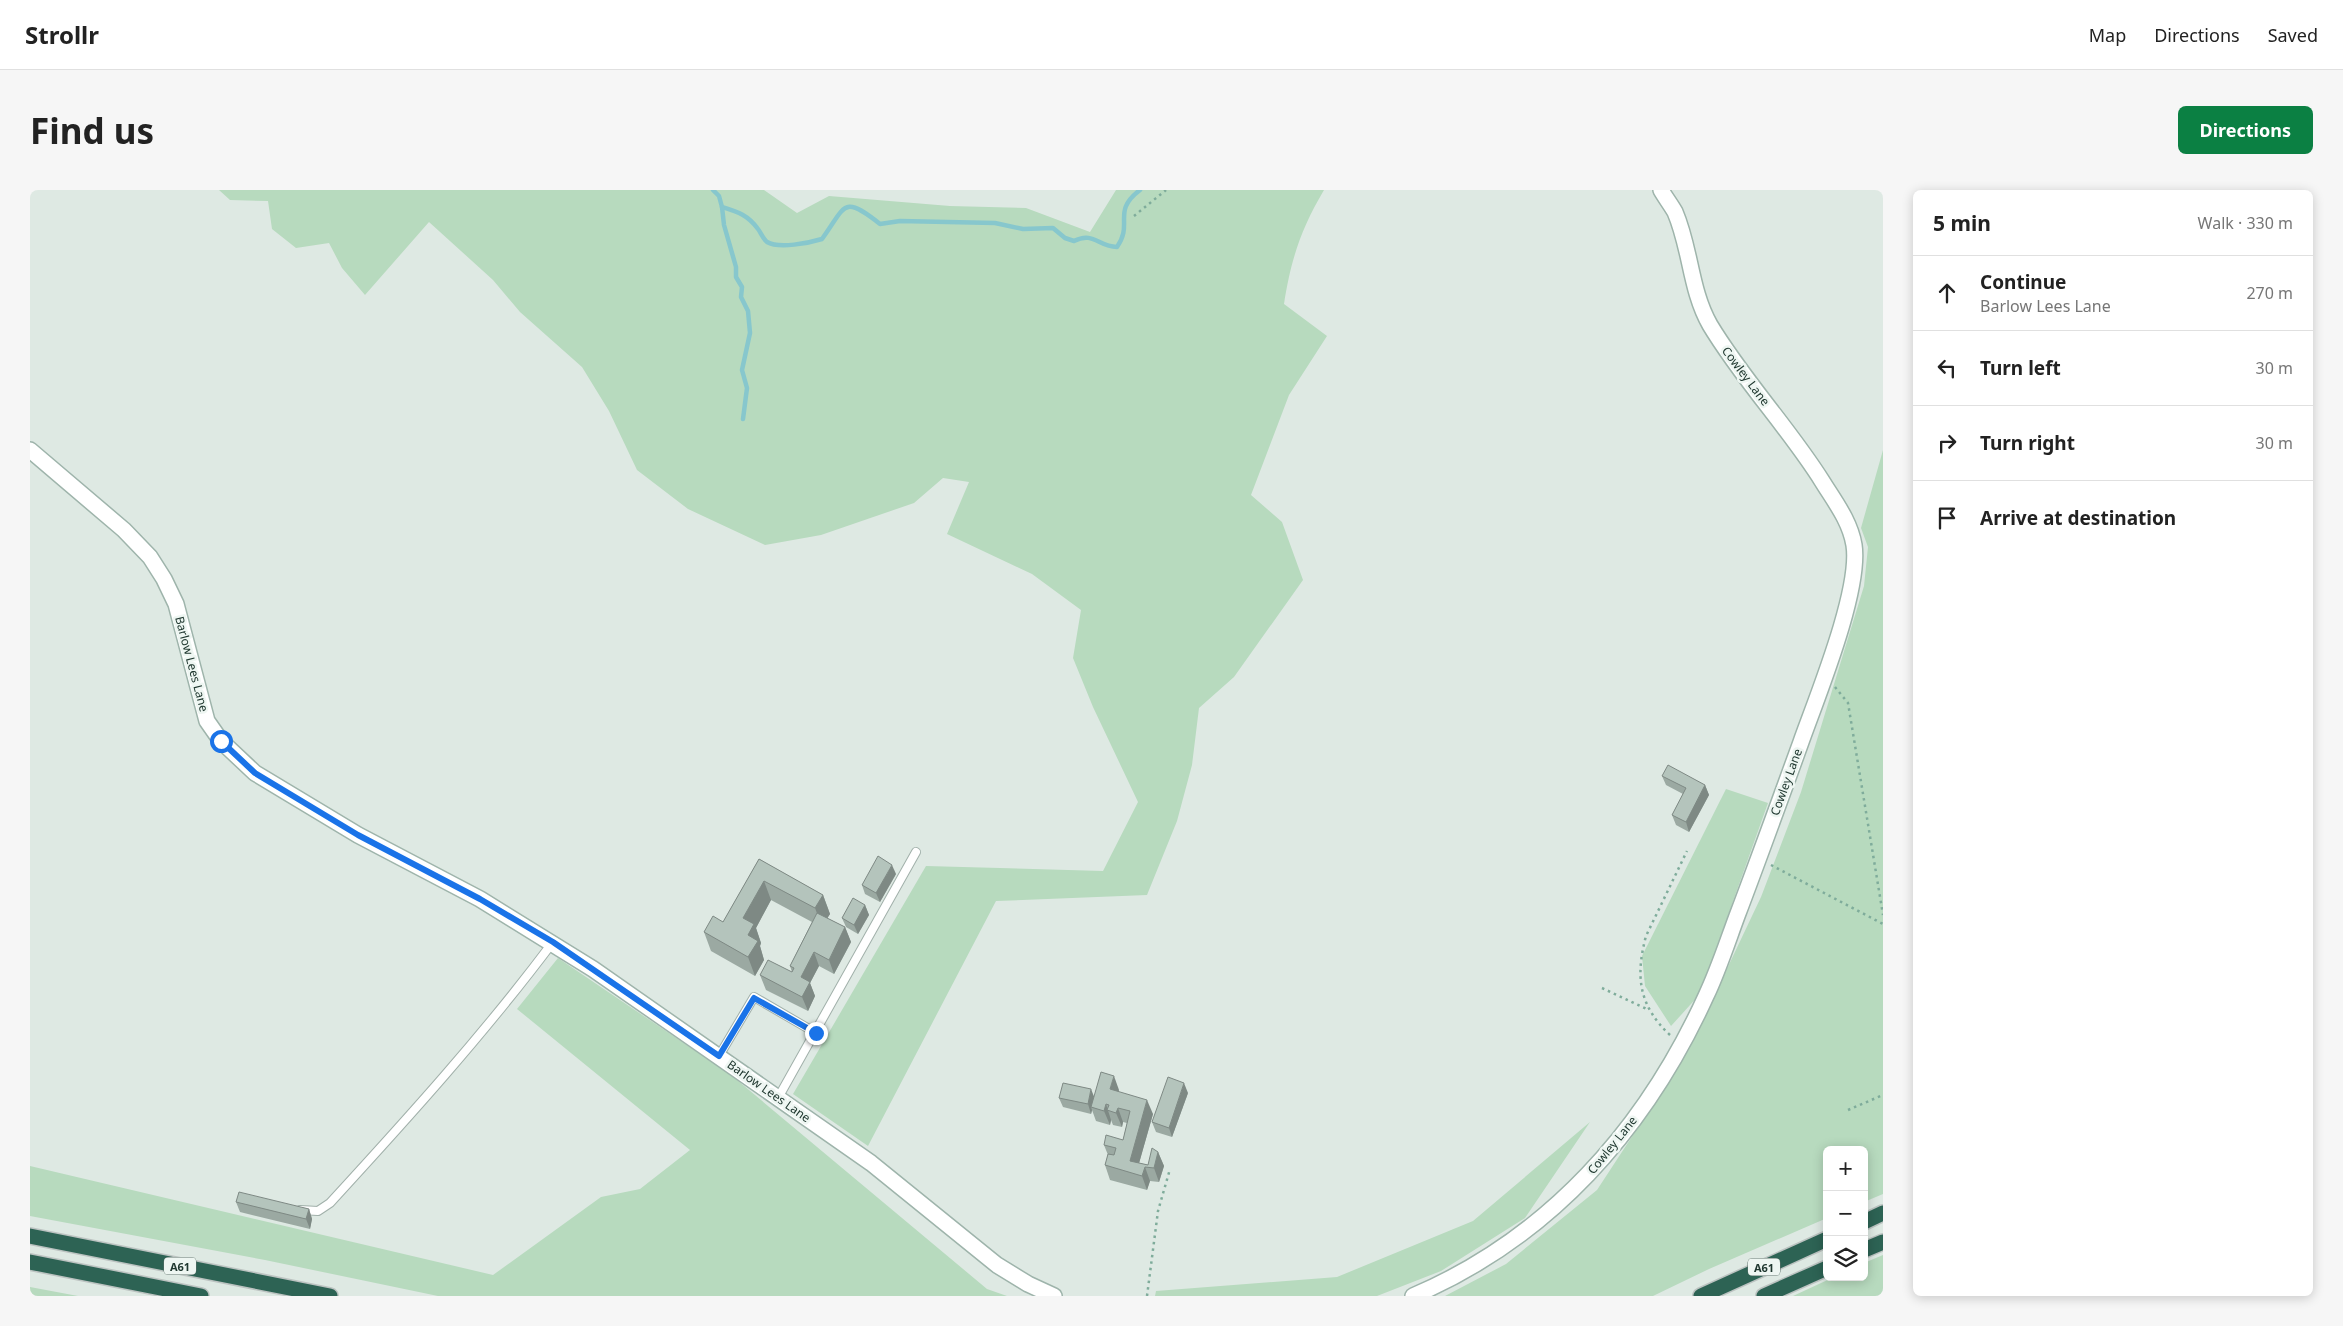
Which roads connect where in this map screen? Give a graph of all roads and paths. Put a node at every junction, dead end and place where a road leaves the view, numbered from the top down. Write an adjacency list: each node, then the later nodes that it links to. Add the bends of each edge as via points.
1 (1166, 190): 3 (path)
2 (1660, 190): 5 (street, Cowley Lane, via 1674,211 1683,235 1696,298 1708,321 1724,349 1798,444 1850,526 1855,564 1847,605)
3 (1134, 216)
4 (30, 450): 11 (street, Barlow Lees Lane, via 124,530 150,557 176,604 207,721 236,756 255,773 358,835 480,899)
5 (1822, 683): 9 (path, via 1838,688 1848,703); 15 (street, Cowley Lane, via 1707,995)
6 (1687, 850): 13 (path, via 1642,951 1640,981)
7 (916, 852): 14 (lane)
8 (1770, 864): 10 (path)
9 (1883, 915)
10 (1883, 924)
11 (553, 942): 16 (street, Barlow Lees Lane); 21 (lane, via 436,1086 330,1203 318,1211)
12 (1602, 988): 13 (path)
13 (1650, 1011): 15 (path)
14 (816, 1033): 16 (lane, via 754,998); 18 (lane)
15 (1681, 1045): 34 (street, Cowley Lane, via 1641,1110 1583,1181 1543,1218 1494,1254 1441,1284)
16 (719, 1056): 18 (street, Barlow Lees Lane)
17 (1883, 1095): 19 (path)
18 (778, 1098): 32 (street, Barlow Lees Lane, via 871,1163 997,1265)
19 (1848, 1110)
20 (1170, 1169): 33 (path, via 1158,1211)
21 (290, 1208)
22 (1883, 1213): 23 (highway)
23 (1868, 1220)
24 (30, 1236): 31 (highway, A61)
25 (1823, 1241): 35 (highway, A61)
26 (1883, 1242): 27 (highway)
27 (1868, 1248)
28 (30, 1262): 30 (highway, A61)
29 (1823, 1270): 36 (highway, A61)
30 (201, 1296)
31 (330, 1296)
32 (1054, 1296)
33 (1147, 1296)
34 (1412, 1296)
35 (1701, 1296)
36 (1764, 1296)

